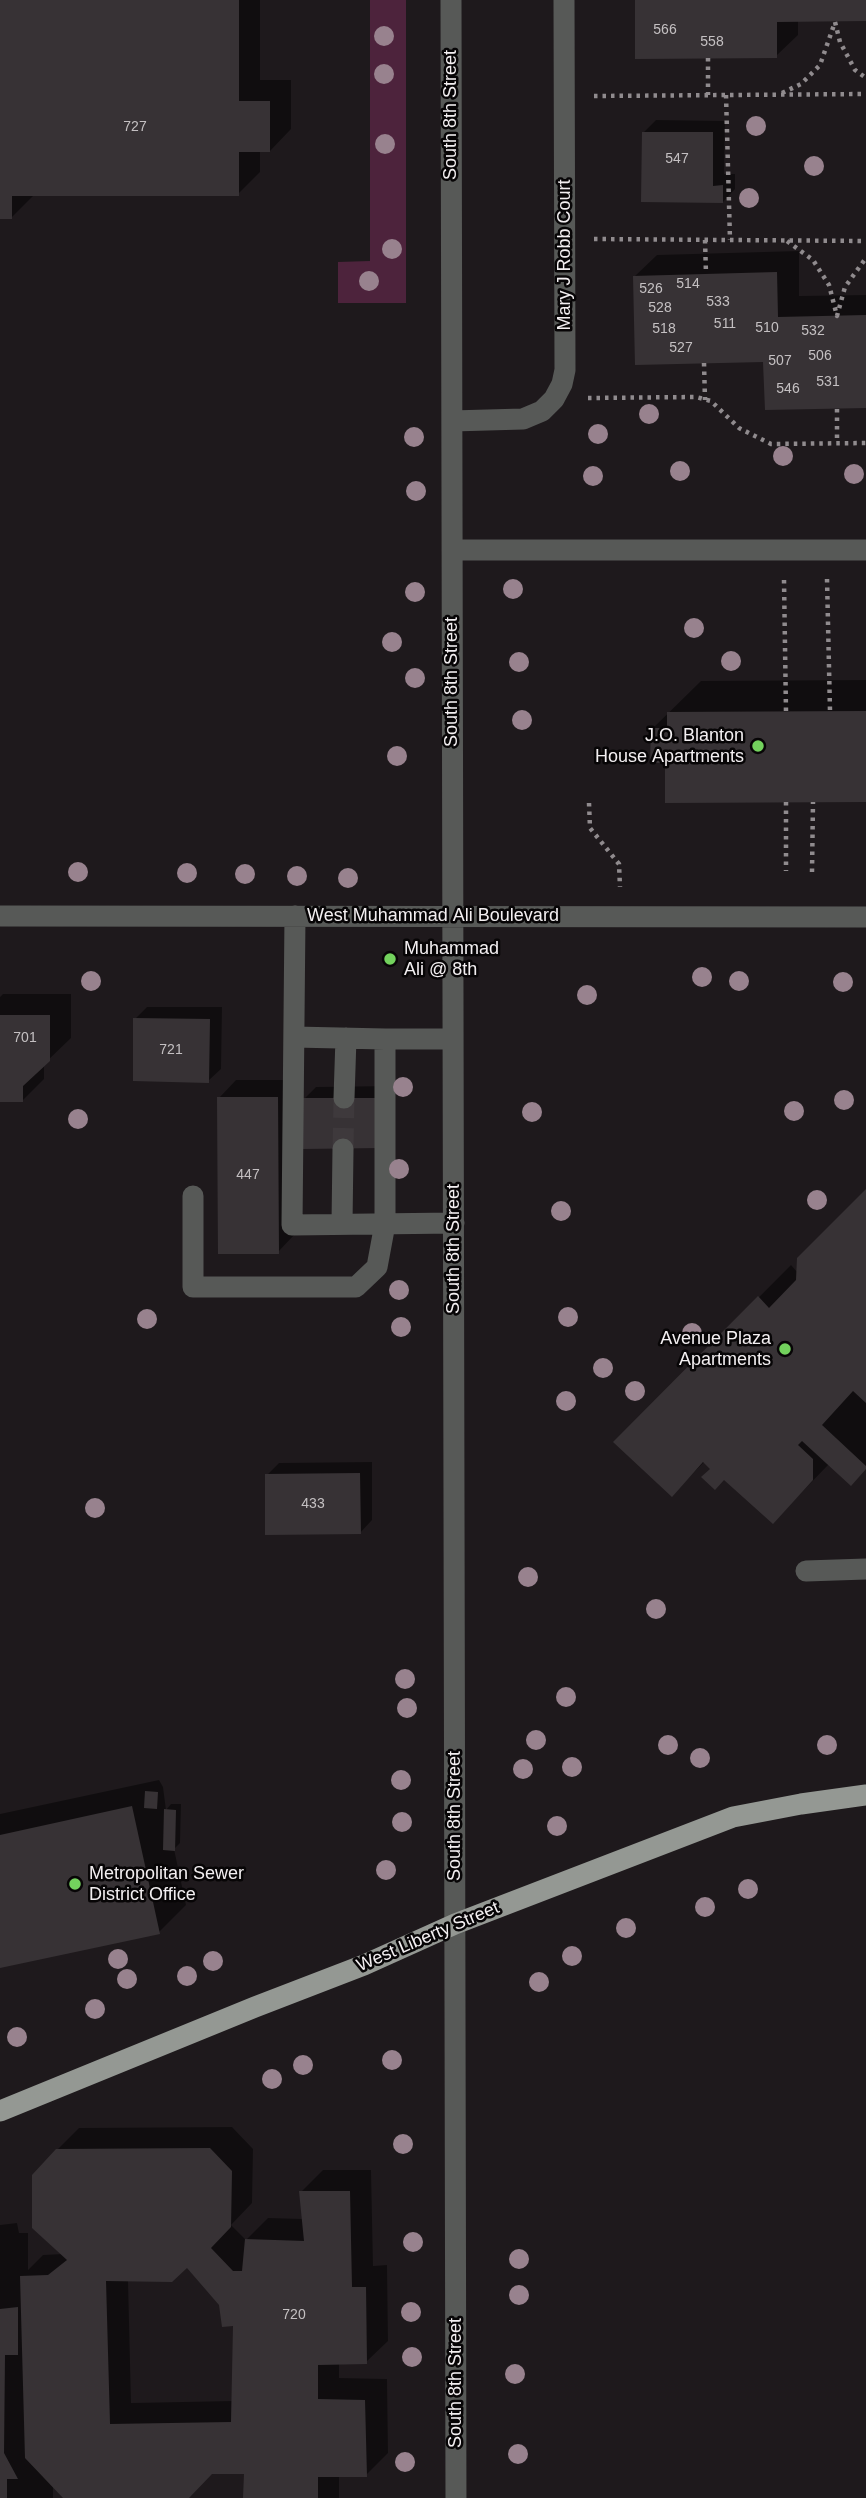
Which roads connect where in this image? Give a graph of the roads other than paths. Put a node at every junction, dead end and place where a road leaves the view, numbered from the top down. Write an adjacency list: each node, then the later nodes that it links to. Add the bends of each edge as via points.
1 (451, 0): 3 (street, South 8th Street)
2 (564, 0): 3 (street, Mary J Robb Court, via 562,384 542,411 523,419)
3 (452, 421): 4 (street, South 8th Street)
4 (452, 550): 5 (street); 8 (street, South 8th Street)
5 (866, 550)
6 (0, 916): 7 (street, West Muhammad Ali Boulevard)
7 (295, 916): 8 (street, West Muhammad Ali Boulevard); 10 (street)
8 (453, 916): 9 (street, West Muhammad Ali Boulevard); 13 (street, South 8th Street)
9 (866, 917)
10 (294, 1037): 11 (street); 18 (street, via 292,1225)
11 (346, 1038): 12 (street); 14 (street)
12 (385, 1039): 13 (street); 19 (street)
13 (453, 1039): 17 (street, South 8th Street)
14 (344, 1098)
15 (343, 1149): 18 (street)
16 (193, 1196): 19 (street, via 193,1287 356,1287 377,1267)
17 (454, 1223): 19 (street); 23 (street, South 8th Street)
18 (342, 1224): 19 (street)
19 (385, 1224)
20 (866, 1569): 21 (street)
21 (806, 1571)
22 (866, 1795): 23 (main road, West Liberty Street, via 733,1817)
23 (455, 1924): 24 (main road, West Liberty Street); 25 (street, South 8th Street)
24 (0, 2111)
25 (456, 2498)

